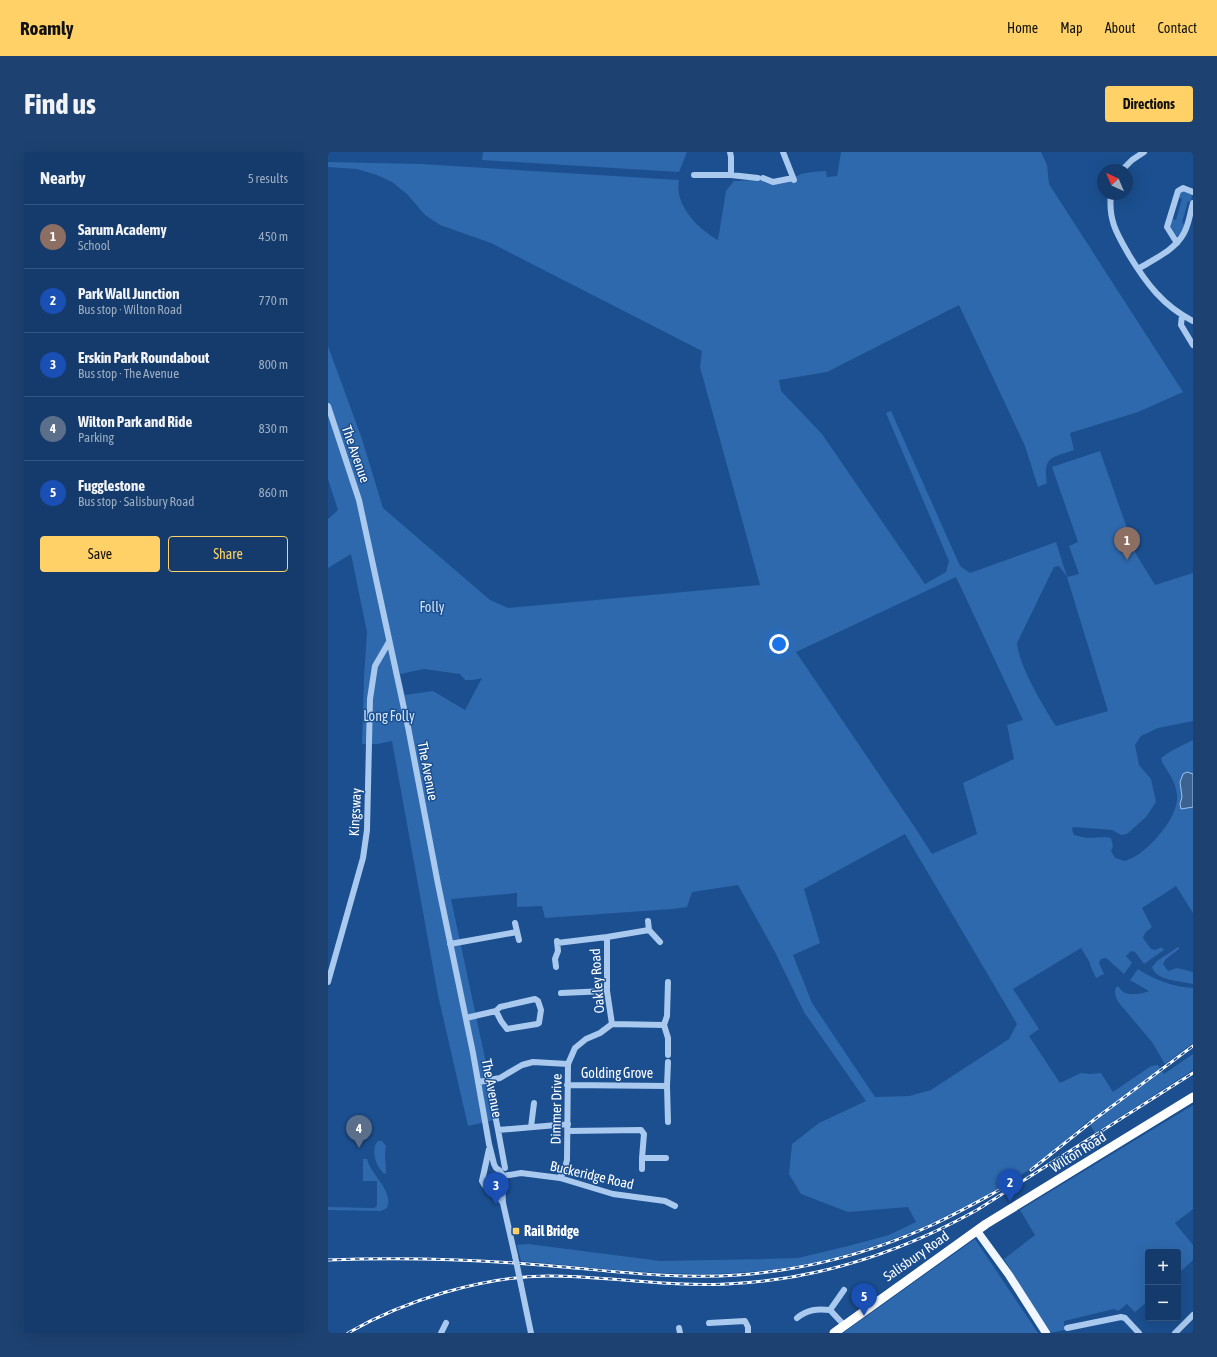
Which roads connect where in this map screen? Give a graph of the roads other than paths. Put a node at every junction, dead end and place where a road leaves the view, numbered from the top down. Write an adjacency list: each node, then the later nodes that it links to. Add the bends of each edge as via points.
1 (730, 152): 6 (street)
2 (783, 152): 6 (street, via 794,179 773,182)
3 (1144, 152): 4 (street)
4 (1128, 164)
5 (694, 175): 6 (street)
6 (731, 175)
7 (1193, 192): 10 (street, via 1182,188 1178,191 1167,227)
8 (1111, 200): 11 (street, via 1114,228)
9 (1193, 203): 10 (street, via 1185,232)
10 (1177, 243): 11 (street)
11 (1138, 269): 12 (street, via 1156,293)
12 (1182, 315): 13 (street); 14 (street, via 1181,325)
13 (1193, 321)
14 (1193, 345)
15 (328, 406): 16 (street, The Avenue, via 359,500)
16 (389, 642): 24 (street, The Avenue); 26 (street, Kingsway, via 375,666 370,699 367,830 363,858)
17 (648, 921): 19 (street)
18 (515, 923): 20 (street)
19 (649, 930): 21 (street, Oakley Road); 23 (street)
20 (517, 932): 22 (street); 24 (street)
21 (606, 937): 25 (street, Oakley Road, via 557,941); 28 (street, Oakley Road)
22 (519, 940)
23 (660, 942)
24 (450, 944): 31 (street, The Avenue)
25 (556, 966)
26 (328, 982)
27 (668, 982): 33 (street, via 667,1016)
28 (607, 991): 29 (street); 32 (street, Oakley Road)
29 (561, 993)
30 (496, 1011): 30 (street, via 507,1029 539,1023 541,1010 535,999 500,1007); 31 (street)
31 (466, 1018): 35 (street, The Avenue)
32 (612, 1024): 33 (street, Oakley Road); 34 (street, Oakley Road, via 580,1043)
33 (664, 1025): 37 (street, Golding Grove, via 668,1038)
34 (568, 1064): 35 (street, via 533,1062 522,1065 500,1078); 36 (street, Dimmer Drive)
35 (479, 1082): 45 (street, The Avenue)
36 (567, 1085): 37 (street, Golding Grove); 43 (street, Dimmer Drive)
37 (667, 1086): 41 (street, Golding Grove)
38 (491, 1094): 44 (street)
39 (1193, 1097): 58 (highway, Wilton Road)
40 (534, 1103): 42 (street)
41 (668, 1122)
42 (532, 1127): 43 (street); 44 (street)
43 (568, 1128): 46 (street, via 641,1130 644,1134); 53 (street, Dimmer Drive, via 567,1160)
44 (498, 1130): 49 (street)
45 (490, 1144): 48 (street, The Avenue); 51 (street, The Avenue)
46 (642, 1158): 47 (street); 50 (street)
47 (666, 1158)
48 (496, 1168): 51 (street, via 489,1168); 52 (street, The Avenue)
49 (504, 1168)
50 (642, 1169)
51 (484, 1173): 55 (street, via 484,1184)
52 (503, 1176): 53 (street, Buckeridge Road, via 521,1173); 54 (street)
53 (560, 1178): 57 (street, Buckeridge Road, via 613,1194 665,1201)
54 (502, 1184): 55 (street); 56 (street)
55 (493, 1189): 56 (street)
56 (504, 1203): 68 (street, bridge)
57 (675, 1206)
58 (976, 1231): 65 (highway, Salisbury Road); 71 (main road, via 1009,1275)
59 (844, 1290): 60 (street)
60 (830, 1310): 62 (street, via 815,1309); 65 (street)
61 (1193, 1315): 73 (street)
62 (797, 1318)
63 (446, 1323): 67 (street)
64 (709, 1323): 69 (street, via 745,1321)
65 (844, 1325): 70 (highway, Salisbury Road)
66 (1067, 1328): 72 (street, via 1121,1316)
67 (441, 1333)
68 (531, 1333)
69 (748, 1333)
70 (834, 1333)
71 (1046, 1333)
72 (1139, 1333)
73 (1175, 1333)

